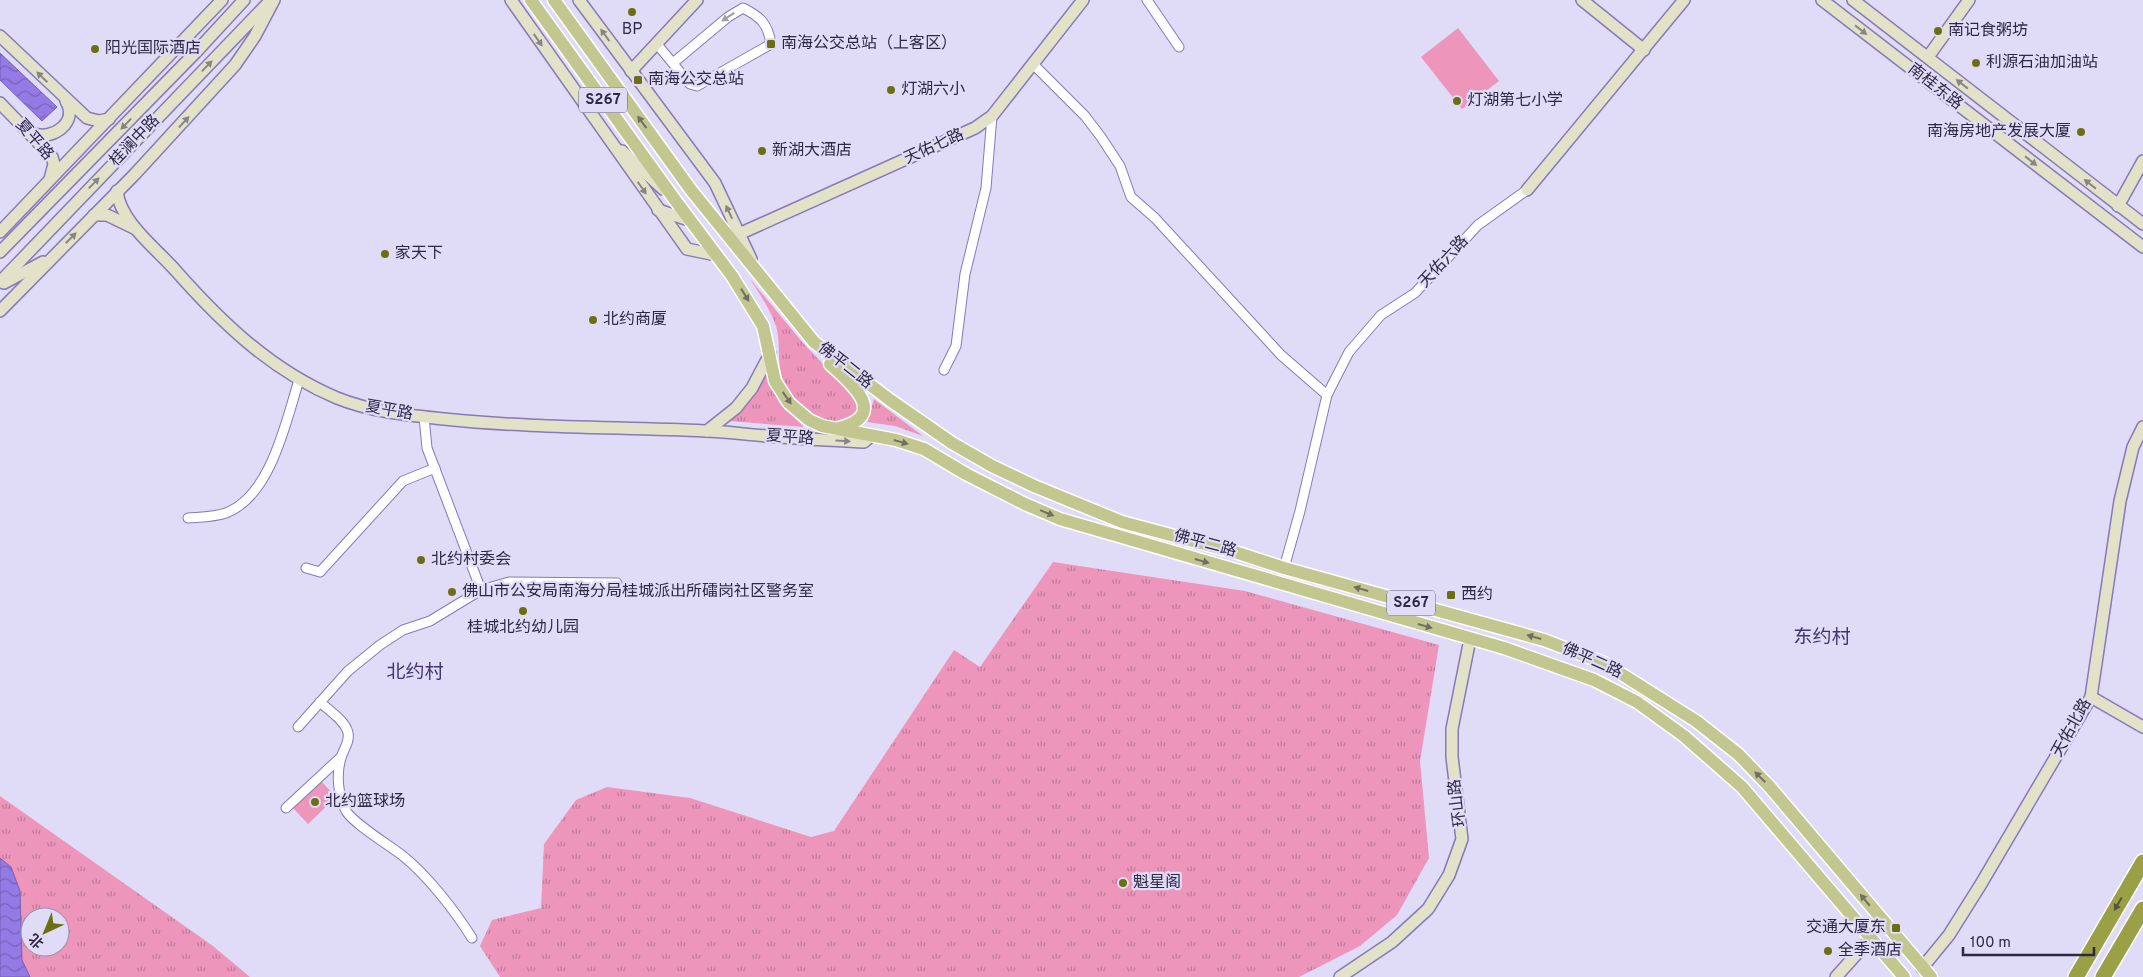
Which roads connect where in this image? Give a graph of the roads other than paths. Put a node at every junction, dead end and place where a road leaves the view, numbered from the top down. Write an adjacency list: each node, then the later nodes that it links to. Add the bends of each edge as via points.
1 (222, 0): 27 (main road)
2 (244, 0): 46 (main road, 桂澜中路, one-way to 46)
3 (272, 0): 33 (main road, one-way to 3, via 235,65 255,36); 50 (main road, 桂澜中路, one-way to 3)
4 (511, 0): 29 (main road, one-way to 29)
5 (531, 0): 34 (main road, S267)
6 (554, 0): 49 (main road, 佛平二路 / S267, one-way to 6, via 690,190)
7 (580, 0): 23 (main road, one-way to 7)
8 (697, 0): 17 (main road)
9 (1083, 0): 22 (main road, 天佑七路)
10 (1147, 0): 18 (street)
11 (1582, 0): 19 (main road)
12 (1684, 0): 19 (main road, 天佑六路)
13 (1822, 0): 45 (main road, 南桂东路, one-way to 45)
14 (1853, 0): 20 (main road, 南桂东路)
15 (1969, 0): 20 (main road)
16 (0, 36): 24 (main road, one-way to 16)
17 (656, 43): 21 (street); 23 (main road)
18 (1179, 47)
19 (1644, 50): 32 (main road, 天佑六路)
20 (1928, 57): 35 (main road, 南桂东路, one-way to 20)
21 (674, 63): 21 (street, one-way to 21, via 690,84 697,86 771,44 768,29 756,15 743,8)
22 (1033, 64): 26 (main road, 天佑七路); 56 (street, via 1085,116 1101,137 1120,166 1131,197 1155,218 1275,349)
23 (631, 71): 43 (main road, one-way to 23, via 715,183)
24 (64, 98): 27 (main road, via 87,118); 28 (main road, via 70,110 67,121 53,135)
25 (0, 103): 28 (main road, 夏平路)
26 (992, 116): 43 (main road, 天佑七路, via 975,128); 54 (street, via 986,188 965,274 956,346)
27 (109, 119): 31 (main road)
28 (30, 132): 31 (main road, 夏平路, via 52,157 54,171)
29 (607, 138): 34 (main road); 36 (main road, one-way to 36)
30 (2143, 161): 35 (main road)
31 (49, 181): 37 (main road)
32 (1527, 190): 56 (street, 天佑六路, via 1478,225 1415,292 1381,315 1349,352)
33 (117, 191): 38 (main road); 41 (main road, 夏平路, via 119,203)
34 (675, 200): 39 (main road, S267)
35 (2118, 206): 40 (main road, 南桂东路)
36 (658, 210): 39 (main road); 47 (main road, via 686,249)
37 (18, 213): 42 (main road); 44 (main road)
38 (94, 215): 41 (main road, 夏平路, via 107,215); 48 (main road, one-way to 38)
39 (689, 220): 47 (main road, S267)
40 (2143, 224)
41 (136, 229): 55 (main road, 夏平路, via 231,328)
42 (0, 232)
43 (739, 234): 49 (main road)
44 (0, 241)
45 (2143, 247)
46 (0, 252)
47 (716, 255): 53 (main road, S267, one-way to 53, via 763,326)
48 (52, 258): 50 (main road); 51 (main road)
49 (757, 272): 52 (main road, 佛平二路 / S267)
50 (0, 283)
51 (0, 311)
52 (814, 342): 59 (main road, via 820,355 858,389 863,399 863,414 852,424); 65 (main road, 佛平二路 / S267, via 890,400 992,466 1122,522)
53 (770, 354): 59 (main road, 佛平二路, one-way to 59, via 775,381 789,403 809,420); 60 (main road, via 752,388 736,408)
54 (944, 370)
55 (300, 380): 57 (main road, 夏平路, via 372,410); 63 (street, via 272,463 258,486 240,506 224,514)
56 (1327, 395): 65 (street, 天佑六路)
57 (424, 417): 60 (main road, 夏平路, via 486,424); 62 (street, via 427,448)
58 (2143, 427): 69 (main road, 天佑北路, via 2133,447 2120,501)
59 (836, 428): 61 (main road, 佛平二路)
60 (707, 431): 61 (main road, 夏平路, one-way to 61, via 864,442)
61 (871, 436): 68 (main road, 佛平二路, one-way to 68, via 924,449 983,483 1060,519)
62 (435, 468): 64 (street, via 403,481 320,572); 67 (street)
63 (188, 518)
64 (306, 568)
65 (1284, 568): 79 (main road, 佛平二路 / S267, one-way to 65, via 1738,754 1643,686 1604,663 1544,640)
66 (617, 583): 67 (street, via 509,582)
67 (481, 590): 70 (street, via 430,621 403,630 380,645 348,671)
68 (1470, 639): 78 (main road, 佛平二路, via 1594,680 1636,702 1684,736 1742,787); 80 (main road, 环山路, via 1452,729 1452,757 1462,839 1450,876 1421,916 1392,942)
69 (2091, 697): 72 (main road); 79 (main road, 天佑北路)
70 (320, 702): 71 (street); 73 (street, via 345,725 348,732 348,742)
71 (298, 727)
72 (2143, 727)
73 (341, 756): 74 (street); 77 (street, via 339,787 346,811 405,857 454,910)
74 (286, 808)
75 (2143, 862): 83 (highway, one-way to 83)
76 (2143, 909): 84 (highway)
77 (472, 938)
78 (1871, 938): 81 (main road); 82 (main road, 佛平二路)
79 (1927, 972)
80 (1340, 977)
81 (1836, 977)
82 (1904, 977)
83 (2076, 977)
84 (2103, 977)

